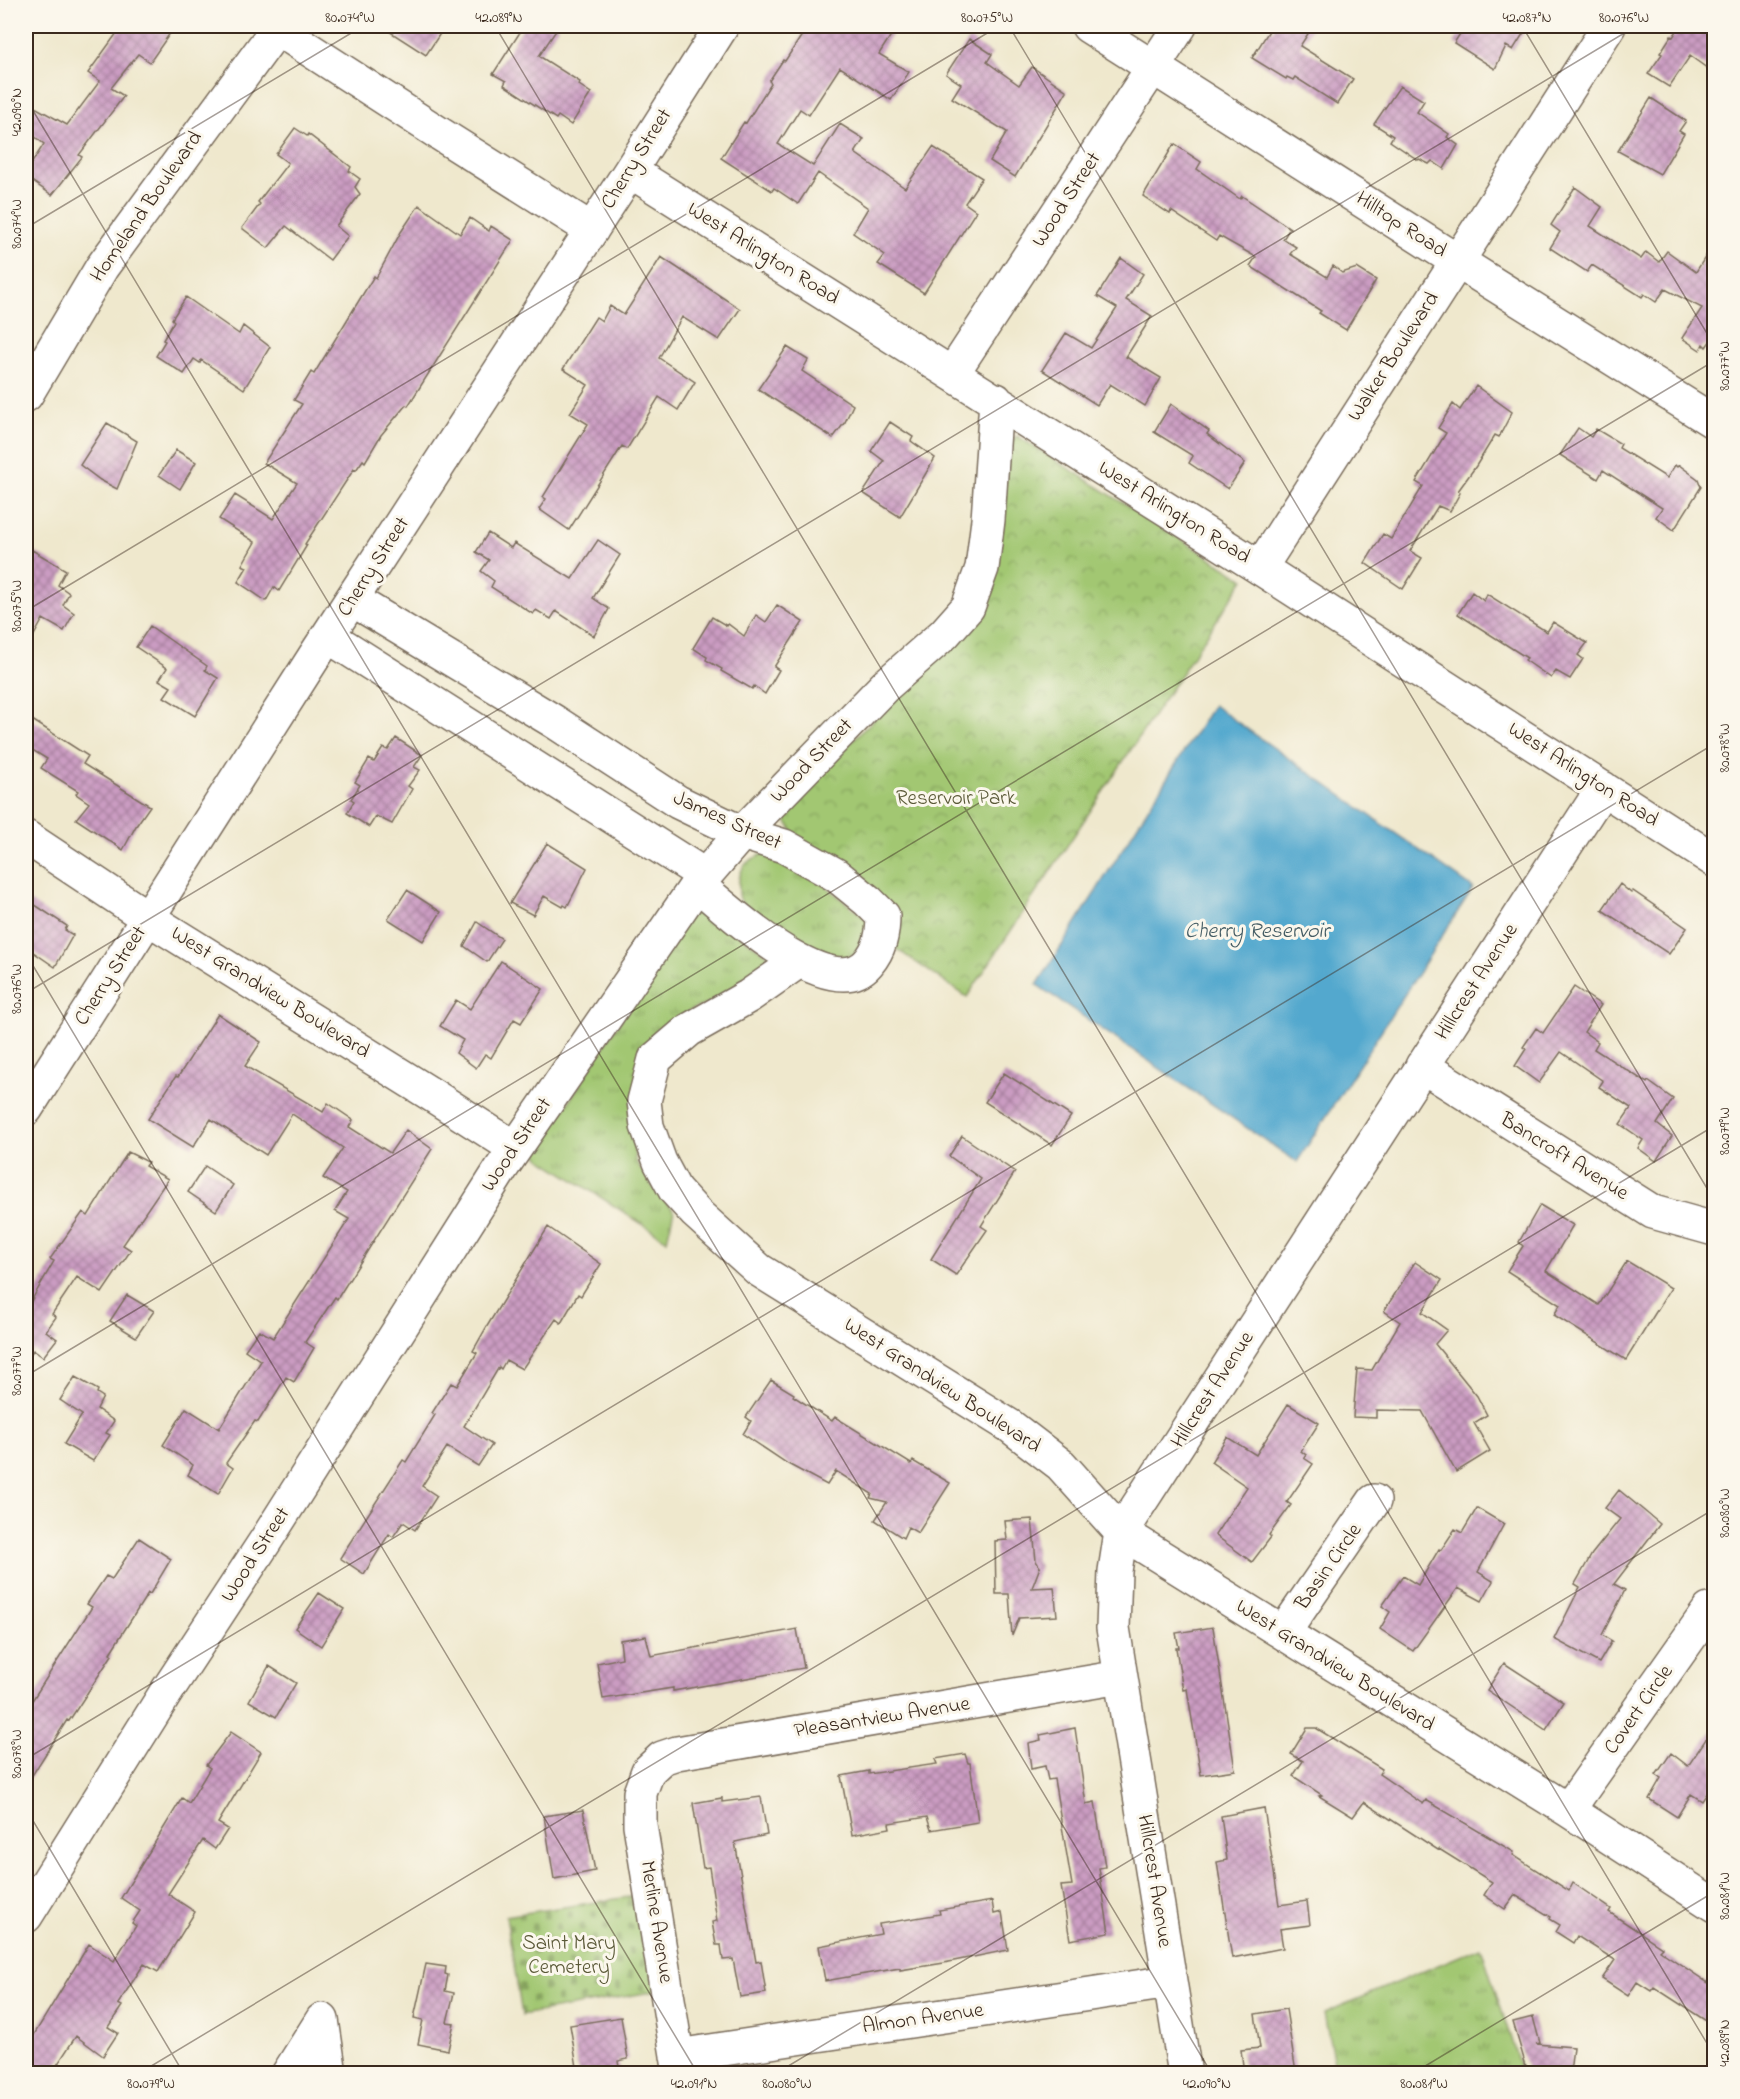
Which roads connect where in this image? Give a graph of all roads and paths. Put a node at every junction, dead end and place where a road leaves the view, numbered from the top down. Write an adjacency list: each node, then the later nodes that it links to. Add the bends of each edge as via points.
1 (276, 26): 8 (street); 11 (street, Homeland Boulevard, via 102,267)
2 (722, 26): 7 (street, Cherry Street)
3 (1088, 26): 6 (street, Hilltop Road)
4 (1180, 26): 6 (street, Wood Street)
5 (1609, 26): 9 (street, Walker Boulevard)
6 (1153, 67): 9 (street, Hilltop Road); 10 (street, Wood Street)
7 (630, 171): 8 (street, Cherry Street); 10 (street, West Arlington Road)
8 (592, 230): 15 (street, Cherry Street)
9 (1457, 261): 13 (street, Hilltop Road); 14 (street, Walker Boulevard)
10 (952, 374): 12 (street, West Arlington Road)
11 (26, 395)
12 (996, 400): 14 (street, West Arlington Road); 18 (street, Wood Street, via 982,568 968,607)
13 (1714, 422)
14 (1260, 568): 17 (street, West Arlington Road)
15 (353, 600): 16 (street, Cherry Street); 18 (street, James Street, via 555,722 678,802)
16 (328, 636): 21 (street, James Street); 22 (street, Cherry Street)
17 (1603, 788): 20 (street, West Arlington Road); 24 (street, Hillcrest Avenue)
18 (742, 833): 21 (street, Wood Street); 23 (street, James Street, via 784,846 836,875 883,916 883,935 864,967 841,974)
19 (26, 837): 22 (street, West Grandview Boulevard)
20 (1714, 858)
21 (701, 880): 23 (street, James Street, via 750,929); 26 (street, Wood Street)
22 (148, 918): 25 (street, Cherry Street); 26 (street, West Grandview Boulevard)
23 (800, 961): 29 (street, West Grandview Boulevard, via 749,996 688,1030 655,1059 644,1101 647,1126 675,1190 759,1270 1010,1426 1060,1465)
24 (1422, 1066): 27 (street, Bancroft Avenue, via 1653,1212); 29 (street, Hillcrest Avenue)
25 (26, 1109)
26 (514, 1148): 36 (street, Wood Street)
27 (1714, 1229)
28 (1374, 1501): 31 (street, Basin Circle)
29 (1121, 1532): 31 (street, West Grandview Boulevard); 32 (street, Hillcrest Avenue, via 1112,1600)
30 (1709, 1610): 34 (street, Covert Circle)
31 (1284, 1632): 34 (street, West Grandview Boulevard)
32 (1120, 1677): 33 (street, Pleasantview Avenue, via 677,1753 662,1758); 37 (street, Hillcrest Avenue)
33 (648, 1771): 38 (street, Merline Avenue, via 640,1793 640,1825)
34 (1568, 1810): 35 (street, West Grandview Boulevard)
35 (1714, 1905)
36 (26, 1916)
37 (1170, 1982): 38 (street, Almon Avenue); 41 (street, Hillcrest Avenue)
38 (679, 2065)
39 (288, 2073): 40 (street, via 322,2020)
40 (330, 2073)
41 (1185, 2073)

